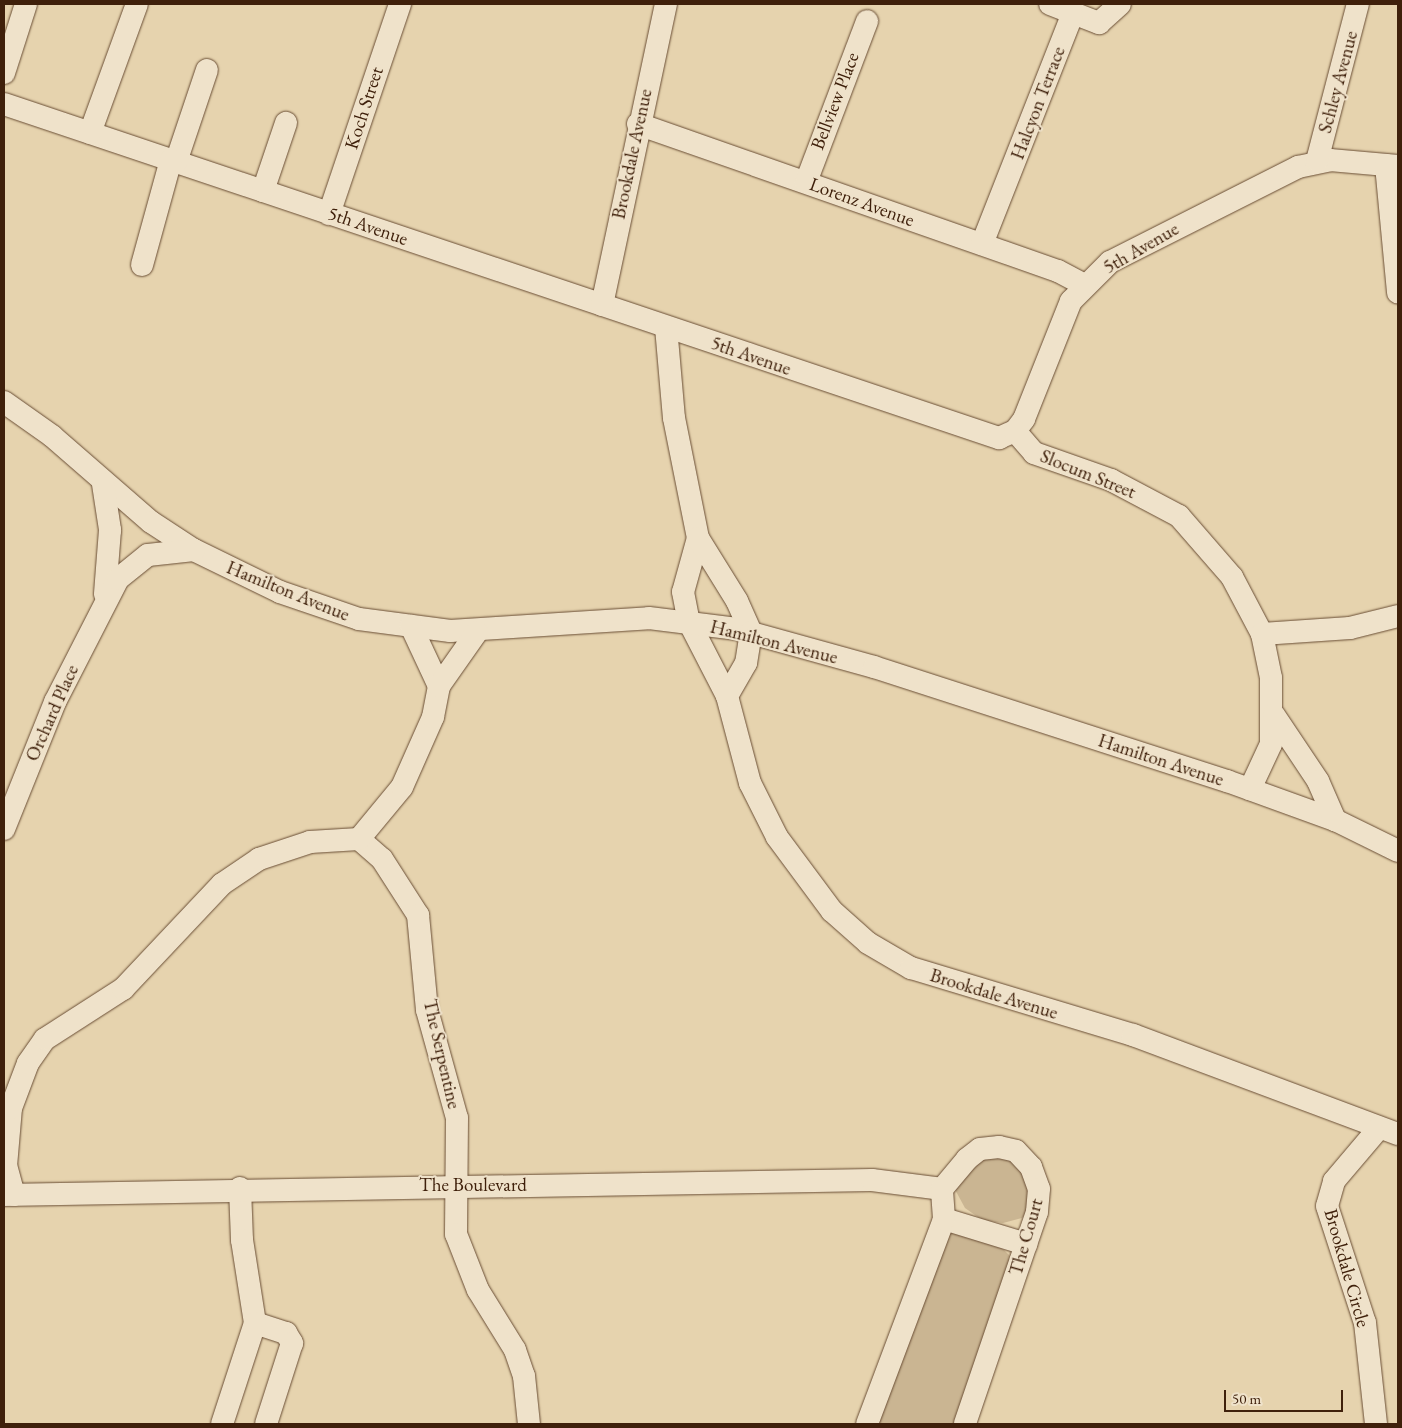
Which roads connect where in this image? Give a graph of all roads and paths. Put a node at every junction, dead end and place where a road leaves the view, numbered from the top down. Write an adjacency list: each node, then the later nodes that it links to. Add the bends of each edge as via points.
1 (26, 4): 11 (street)
2 (137, 4): 15 (street)
3 (400, 4): 21 (street, Koch Street)
4 (666, 4): 14 (street, Brookdale Avenue)
5 (1050, 4): 8 (street)
6 (1120, 4): 8 (street, via 1099,23)
7 (1358, 4): 17 (street, Schley Avenue)
8 (1072, 15): 22 (street, Halcyon Terrace)
9 (867, 21): 19 (street, Bellview Place)
10 (207, 70): 16 (street)
11 (4, 73)
12 (4, 104): 15 (street, 5th Avenue)
13 (286, 123): 20 (street)
14 (638, 124): 19 (street, Lorenz Avenue); 26 (street, Brookdale Avenue)
15 (90, 133): 16 (street, 5th Avenue)
16 (174, 161): 20 (street, 5th Avenue); 23 (street)
17 (1317, 161): 18 (street, 5th Avenue); 24 (street, 5th Avenue, via 1149,240 1110,262)
18 (1392, 165): 25 (street)
19 (806, 182): 22 (street, Lorenz Avenue)
20 (263, 191): 21 (street, 5th Avenue)
21 (329, 214): 26 (street, 5th Avenue)
22 (982, 244): 24 (street, Lorenz Avenue)
23 (142, 265)
24 (1084, 285): 29 (street, 5th Avenue, via 1071,301 1034,400)
25 (1398, 292)
26 (602, 305): 27 (street, 5th Avenue)
27 (666, 326): 29 (street, 5th Avenue, via 984,436 999,438); 31 (street, Brookdale Avenue, via 674,418)
28 (4, 402): 30 (street, Hamilton Avenue, via 52,436)
29 (1014, 431): 39 (street, Slocum Street, via 1034,453 1111,480 1179,516 1232,576)
30 (103, 484): 32 (street, Hamilton Avenue); 33 (street, Orchard Place, via 110,530)
31 (698, 538): 35 (street, Brookdale Avenue, via 682,592); 38 (street, Brookdale Avenue, via 737,601)
32 (194, 550): 33 (street, Orchard Place, via 158,552 135,561); 36 (street, Hamilton Avenue, via 280,592 359,619)
33 (104, 600): 45 (street, Orchard Place, via 56,702)
34 (1398, 616): 39 (street, via 1350,628)
35 (689, 622): 37 (street, Hamilton Avenue, via 640,618); 38 (street, Hamilton Avenue); 41 (street, Brookdale Avenue)
36 (410, 626): 37 (street, Hamilton Avenue); 40 (street)
37 (477, 632): 40 (street)
38 (751, 632): 41 (street, via 746,663); 43 (street, Hamilton Avenue)
39 (1262, 634): 42 (street, Slocum Street)
40 (439, 686): 46 (street, via 433,717 409,773)
41 (727, 696): 48 (street, Brookdale Avenue, via 750,782 777,837 832,911 868,943 911,968 1133,1035)
42 (1274, 715): 43 (street, Slocum Street, via 1268,751); 44 (street, Slocum Street, via 1318,781)
43 (1250, 789): 44 (street, Hamilton Avenue)
44 (1335, 820): 47 (street, Hamilton Avenue)
45 (4, 829)
46 (359, 839): 49 (street, The Serpentine, via 382,859 418,915 427,1010 456,1118); 52 (street, via 310,842 259,859 222,884 123,989 45,1039 21,1078 11,1108 6,1166)
47 (1398, 851)
48 (1388, 1131): 61 (street, Brookdale Circle, via 1334,1181 1327,1206 1365,1323)
49 (458, 1184): 50 (street, The Boulevard); 51 (street, The Boulevard, via 872,1180); 58 (street, The Serpentine, via 456,1234 461,1257 515,1350 524,1376)
50 (240, 1188): 52 (street, The Boulevard); 55 (street, via 242,1240)
51 (942, 1189): 53 (street); 54 (street, The Court, via 956,1169 980,1150 999,1147 1016,1151 1031,1168 1039,1189)
52 (9, 1195)
53 (944, 1219): 54 (street); 59 (street)
54 (1026, 1244): 60 (street, The Court)
55 (255, 1323): 56 (street); 57 (street, via 286,1333 292,1343)
56 (222, 1424)
57 (266, 1424)
58 (529, 1424)
59 (867, 1424)
60 (964, 1424)
61 (1376, 1424)

